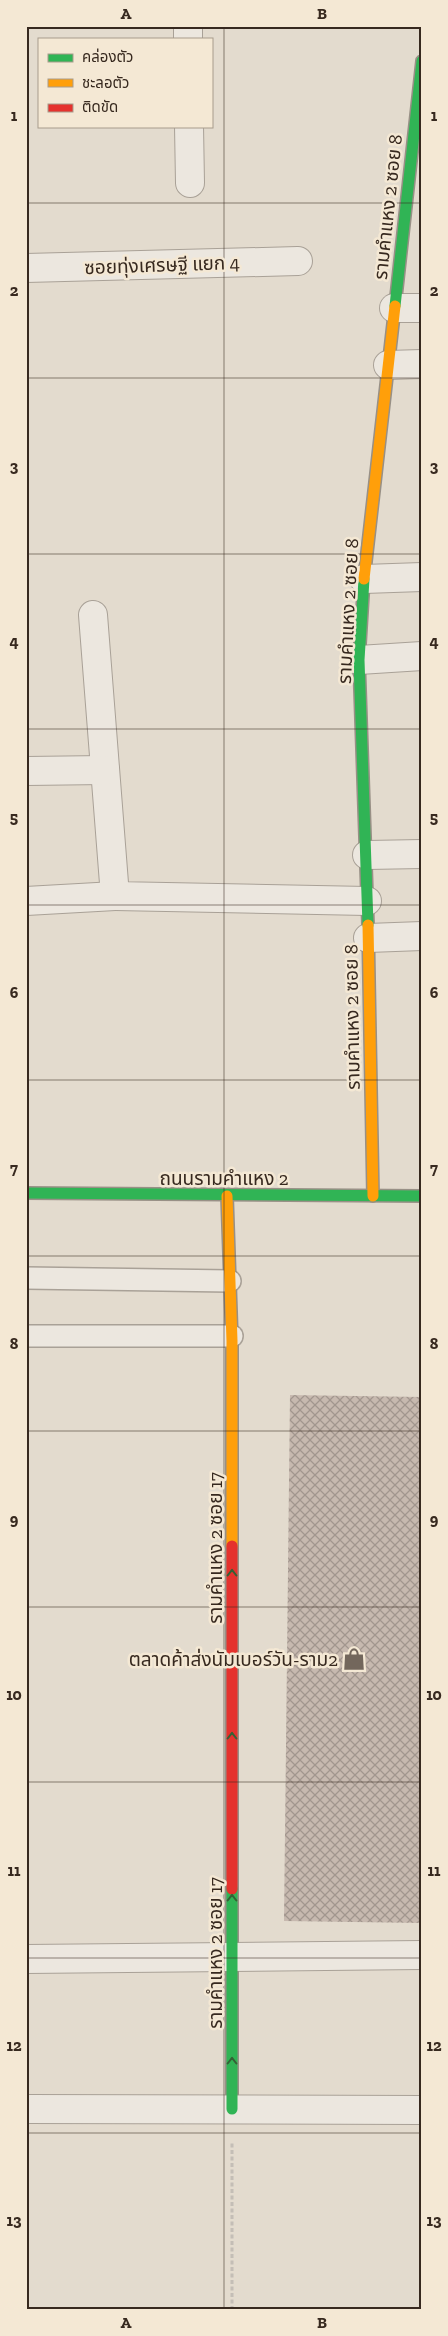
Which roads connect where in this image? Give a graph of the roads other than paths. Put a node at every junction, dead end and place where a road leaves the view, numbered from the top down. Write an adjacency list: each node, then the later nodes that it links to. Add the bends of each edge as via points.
1 (422, 61): 6 (street, รามคำแหง 2 ซอย 8)
2 (189, 128): 3 (street)
3 (190, 183)
4 (298, 261): 5 (street, ซอยทุ่งเศรษฐี แยก 4)
5 (26, 268)
6 (394, 308): 7 (street); 9 (street, รามคำแหง 2 ซอย 8)
7 (422, 308)
8 (422, 364): 9 (street)
9 (388, 365): 11 (street, รามคำแหง 2 ซอย 8)
10 (422, 577): 11 (street)
11 (364, 579): 14 (street, รามคำแหง 2 ซอย 8)
12 (93, 615): 15 (street)
13 (422, 656): 14 (street)
14 (359, 660): 18 (street, รามคำแหง 2 ซอย 8)
15 (105, 770): 16 (street); 19 (street)
16 (26, 771)
17 (422, 854): 18 (street)
18 (367, 855): 21 (street, รามคำแหง 2 ซอย 8)
19 (115, 896): 20 (street); 21 (street)
20 (26, 901)
21 (367, 901): 23 (street, รามคำแหง 2 ซอย 8)
22 (422, 936): 23 (street)
23 (368, 938): 26 (street, รามคำแหง 2 ซอย 8)
24 (26, 1193): 25 (street, ถนนรามคำแหง 2)
25 (227, 1196): 26 (street, ถนนรามคำแหง 2); 29 (street, รามคำแหง 2 ซอย 17)
26 (373, 1196): 27 (street, ถนนรามคำแหง 2)
27 (422, 1196)
28 (26, 1278): 29 (lane)
29 (230, 1281): 31 (street, รามคำแหง 2 ซอย 17)
30 (26, 1336): 31 (lane)
31 (232, 1336): 33 (street, รามคำแหง 2 ซอย 17, one-way to 31)
32 (422, 1954): 33 (street)
33 (232, 1957): 34 (street); 36 (street, รามคำแหง 2 ซอย 17, one-way to 33)
34 (26, 1959)
35 (26, 2109): 36 (street)
36 (232, 2109): 37 (street)
37 (422, 2110)

